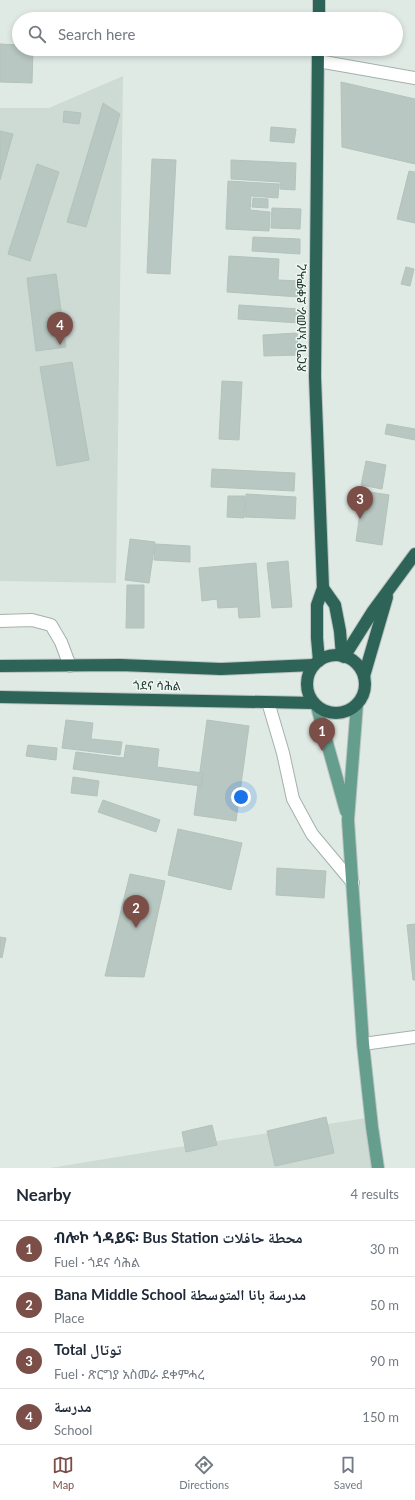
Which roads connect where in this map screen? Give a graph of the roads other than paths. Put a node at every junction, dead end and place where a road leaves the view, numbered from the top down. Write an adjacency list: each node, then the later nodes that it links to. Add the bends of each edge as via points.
1 (319, 0): 2 (highway)
2 (319, 12)
3 (318, 56): 7 (highway, ጽርግያ አስመራ ደቀምሓረ, via 315,377)
4 (322, 56): 5 (street)
5 (415, 78)
6 (415, 554): 8 (highway)
7 (323, 588): 10 (highway, via 335,605); 11 (highway, ጽርግያ አስመራ ደቀምሓረ, via 318,604)
8 (389, 590): 10 (highway); 14 (highway)
9 (0, 621): 13 (street, via 32,620 51,625)
10 (343, 657): 11 (highway, via 330,656); 14 (highway, via 356,664)
11 (317, 663): 13 (highway, ጎደና ሳሕል, via 222,669); 18 (highway, via 307,680 310,697)
12 (0, 666): 13 (highway, ጎደና ሳሕል)
13 (70, 666)
14 (364, 676): 17 (highway, via 364,690)
15 (0, 697): 16 (highway, ጎደና ሳሕል)
16 (268, 702): 18 (highway, ጎደና ሳሕል); 20 (street, via 283,753 292,799 312,834)
17 (357, 704): 18 (highway, via 338,713 330,713); 19 (main road)
18 (316, 705): 19 (main road)
19 (348, 820): 20 (main road)
20 (353, 884): 22 (main road)
21 (415, 1037): 22 (street)
22 (363, 1044): 23 (main road)
23 (378, 1168)

